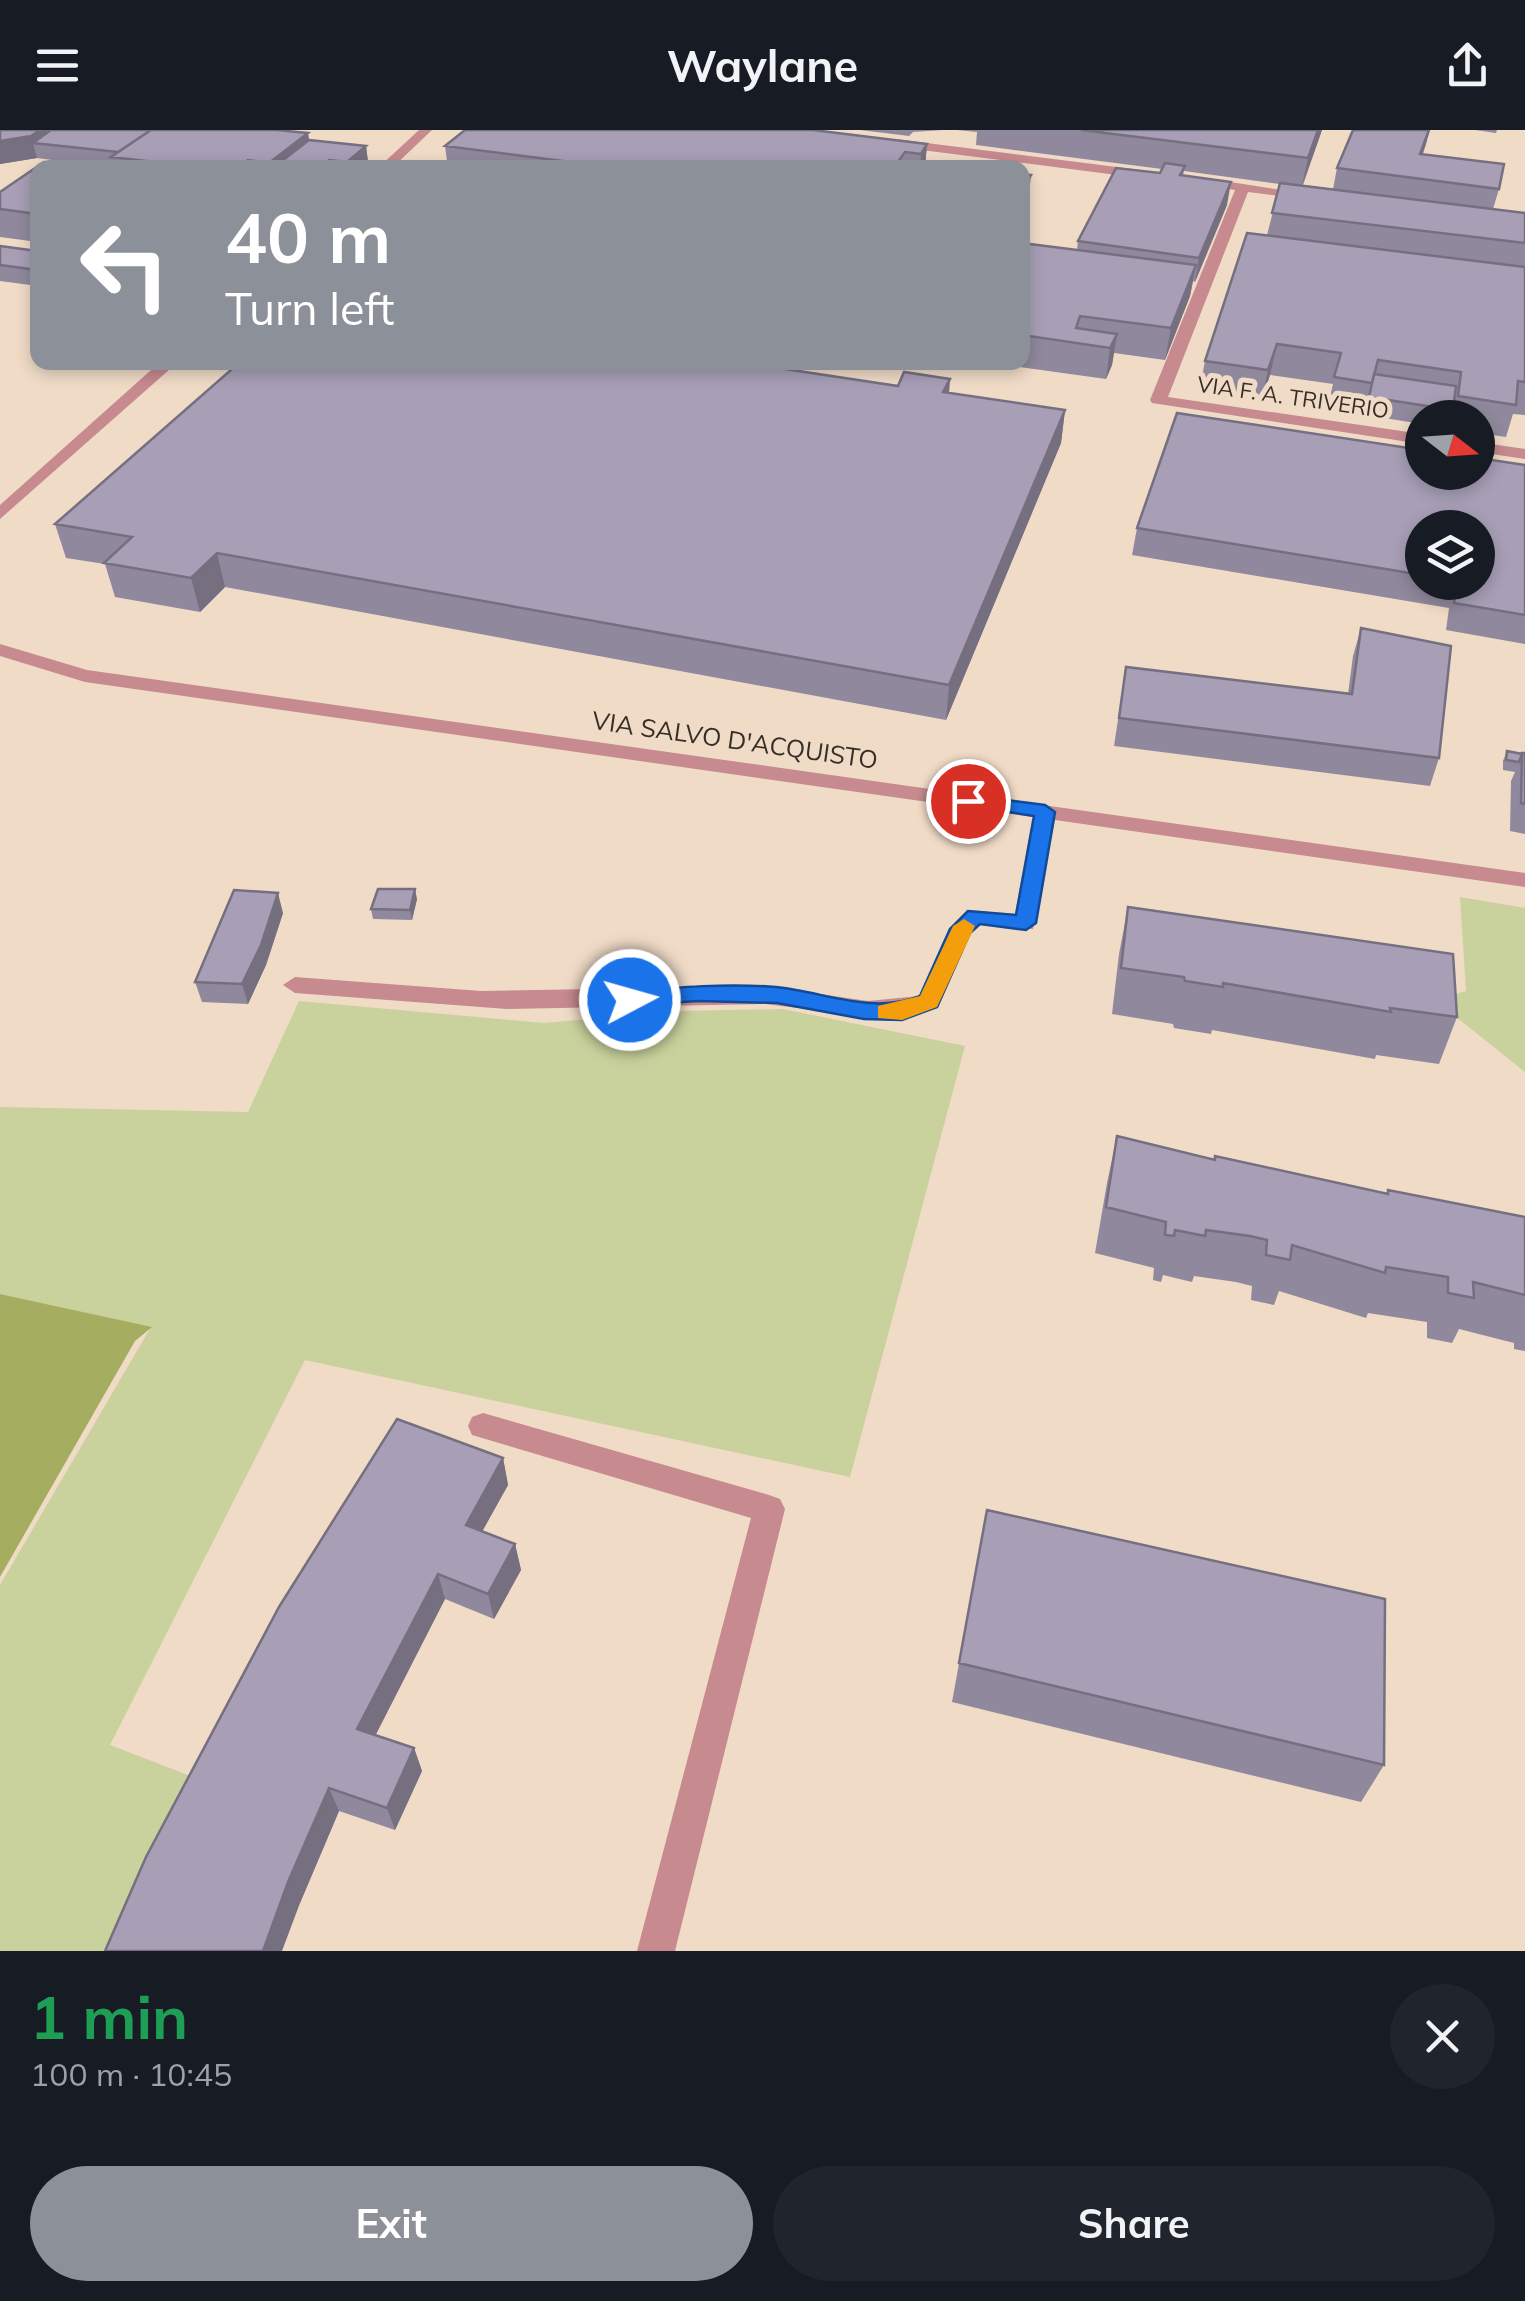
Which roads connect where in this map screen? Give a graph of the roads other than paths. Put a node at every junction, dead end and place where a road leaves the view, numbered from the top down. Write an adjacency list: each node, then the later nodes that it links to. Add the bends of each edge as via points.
1 (426, 130): 3 (street)
2 (886, 142): 4 (street)
3 (393, 160)
4 (1029, 160)
5 (1030, 160): 6 (street)
6 (1164, 177)
7 (1183, 179): 8 (street)
8 (1243, 187): 9 (street); 11 (street)
9 (1337, 199)
10 (1184, 287): 11 (street)
11 (1202, 289): 13 (street, VIA F. A. TRIVERIO, via 1158,400)
12 (161, 370): 16 (street)
13 (1405, 436)
14 (1495, 450): 15 (street)
15 (1525, 454)
16 (0, 514)
17 (0, 650): 18 (street, VIA SALVO D'ACQUISTO, via 85,676)
18 (1045, 812): 19 (street, VIA SALVO D'ACQUISTO); 20 (street, via 1026,923 975,916 961,929 929,1002 902,1012 864,1012 777,995 504,1000)
19 (1525, 880)
20 (295, 985)
21 (483, 1426): 22 (street, via 769,1510)
22 (656, 1951)

